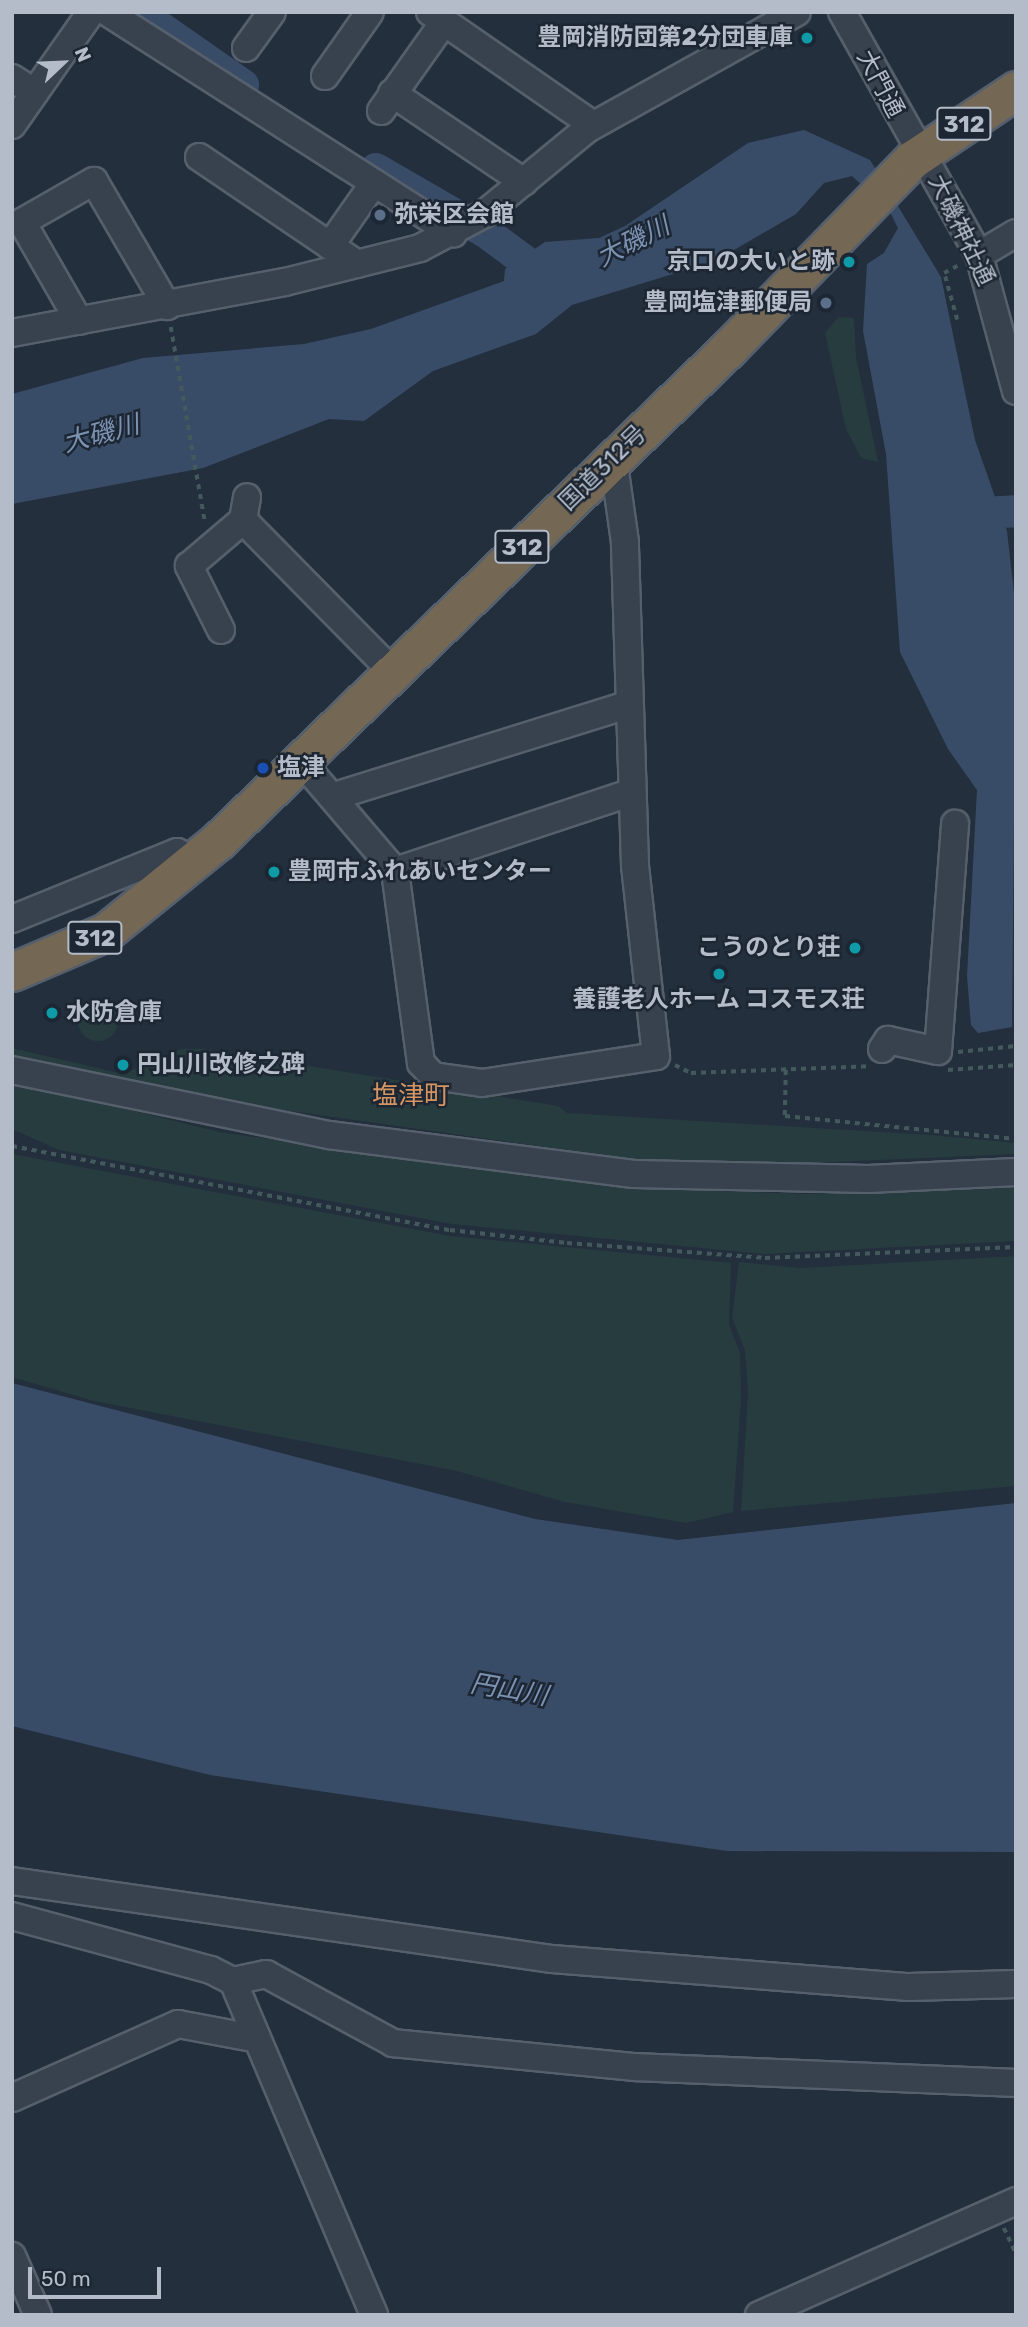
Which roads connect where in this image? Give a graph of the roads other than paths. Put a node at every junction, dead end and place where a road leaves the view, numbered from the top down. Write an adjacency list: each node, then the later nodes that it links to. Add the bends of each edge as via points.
1 (91, 12): 12 (street)
2 (107, 12): 18 (street)
3 (271, 12): 8 (street)
4 (370, 12): 9 (street)
5 (797, 12): 14 (street)
6 (842, 12): 15 (street, 大門通)
7 (447, 18): 14 (street); 17 (street, via 386,102)
8 (246, 48)
9 (325, 76)
10 (12, 78): 12 (street)
11 (1016, 90): 15 (highway, 国道312号 / 312)
12 (35, 93): 13 (street)
13 (12, 125)
14 (593, 125): 17 (street)
15 (917, 155): 22 (street, 大磯神社通); 29 (highway, 国道312号 / 312)
16 (199, 157): 21 (street)
17 (524, 182): 19 (street)
18 (374, 183): 19 (street); 21 (street)
19 (453, 233): 23 (street)
20 (1016, 233): 22 (street)
21 (330, 246): 23 (street)
22 (979, 255): 27 (street, 大磯神社通)
23 (356, 264): 24 (street)
24 (167, 306): 25 (street); 25 (street, via 94,181 22,222)
25 (79, 321): 26 (street)
26 (12, 332)
27 (1011, 343): 28 (street, 大磯神社通)
28 (1016, 391)
29 (613, 458): 31 (highway, 国道312号 / 312); 32 (street, via 625,542)
30 (221, 630): 31 (street, via 189,566 245,509)
31 (393, 672): 33 (highway, 国道312号 / 312)
32 (626, 705): 34 (street); 35 (street)
33 (301, 761): 35 (street); 37 (highway, 国道312号 / 312)
34 (630, 793): 38 (street); 38 (street, via 659,1047 649,1060 482,1083 433,1076 421,1063)
35 (335, 796): 38 (street)
36 (955, 824): 43 (street, via 938,1051 888,1040)
37 (195, 861): 39 (highway, 国道312号 / 312); 40 (street, via 177,852)
38 (395, 871)
39 (167, 885): 41 (highway, 国道312号 / 312, via 101,921); 42 (highway, 国道312号 / 312, via 106,932)
40 (12, 919)
41 (12, 957)
42 (12, 972)
43 (882, 1049)
44 (12, 1070): 45 (street, via 292,1129 621,1172 868,1179)
45 (1016, 1172)
46 (12, 1881): 49 (street, via 552,1959 909,1987)
47 (12, 1916): 48 (street, via 211,1969)
48 (233, 1981): 50 (street, via 246,2001); 51 (street, via 266,1974 393,2043 635,2067 919,2084)
49 (1016, 1984)
50 (253, 2038): 52 (street, via 178,2024); 56 (street)
51 (1016, 2083)
52 (12, 2098)
53 (1006, 2206): 57 (street)
54 (12, 2256): 55 (street)
55 (38, 2315)
56 (374, 2315)
57 (758, 2315)

